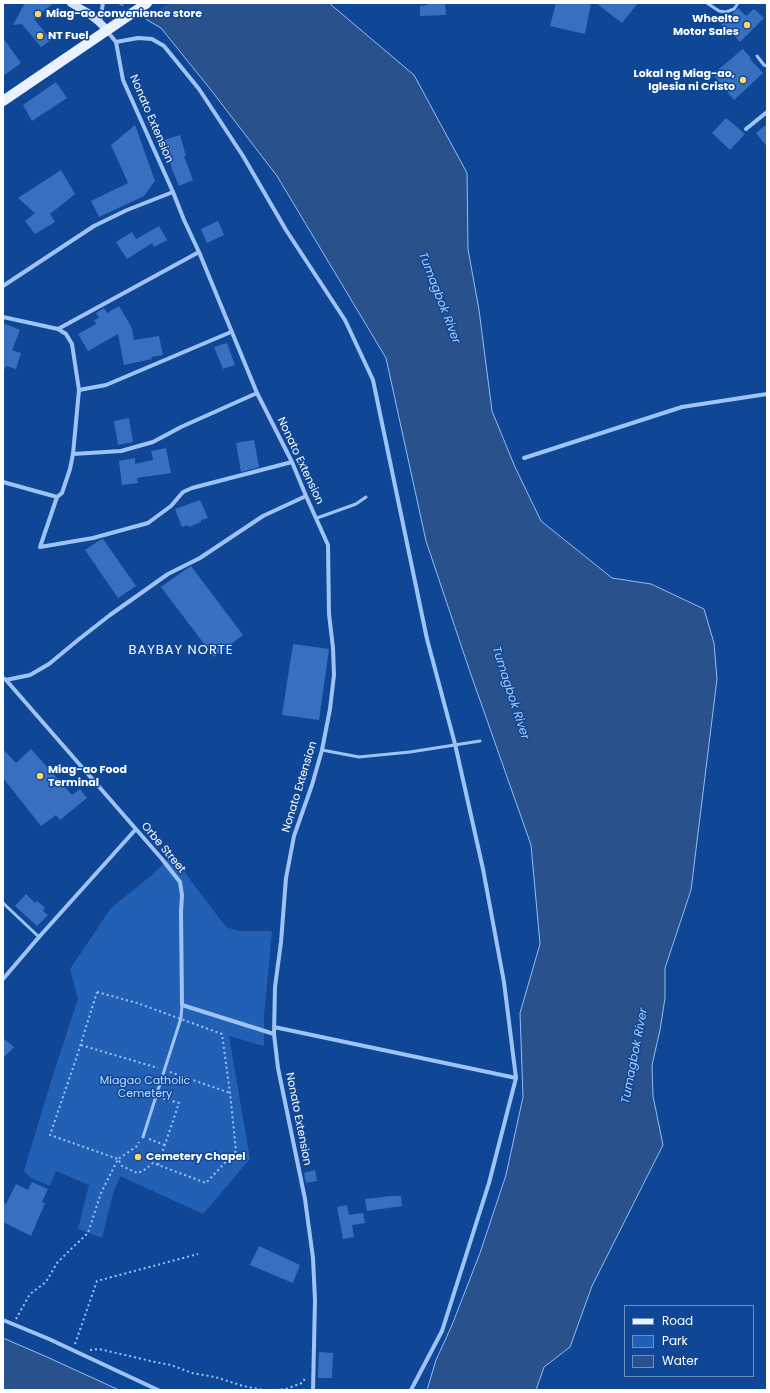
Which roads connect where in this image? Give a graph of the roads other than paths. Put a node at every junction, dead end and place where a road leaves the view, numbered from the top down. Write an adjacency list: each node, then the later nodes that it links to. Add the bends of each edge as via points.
1 (71, 3): 6 (street)
2 (102, 3): 6 (street)
3 (147, 3): 7 (main road)
4 (707, 3): 5 (lane, via 719,11 726,12 734,9)
5 (738, 3)
6 (100, 22): 7 (street)
7 (107, 30): 8 (street, Nonato Extension); 11 (main road)
8 (116, 42): 14 (street, Nonato Extension, via 123,80); 33 (street, via 138,38 152,39 164,46 194,83 243,156 286,230 345,320 373,380 427,639)
9 (757, 56): 10 (lane)
10 (767, 66)
11 (3, 101)
12 (767, 112): 13 (street)
13 (746, 129)
14 (173, 192): 15 (street, Nonato Extension); 16 (street, via 94,226)
15 (199, 252): 18 (street); 19 (street, Nonato Extension)
16 (3, 286)
17 (3, 318): 18 (street)
18 (58, 329): 20 (street, via 66,334 72,344)
19 (231, 332): 20 (street, via 106,385); 21 (street, Nonato Extension)
20 (79, 390): 23 (street)
21 (257, 393): 23 (street, via 153,442 122,451); 25 (street, Nonato Extension)
22 (767, 394): 24 (street, via 682,407)
23 (73, 454): 28 (street, via 62,493)
24 (524, 458)
25 (292, 462): 27 (street, Nonato Extension); 28 (street, via 192,488 183,492 171,506 148,523 93,538 40,547)
26 (3, 482): 28 (street)
27 (306, 496): 30 (street, Nonato Extension); 31 (street, via 263,516 200,558 168,574 30,676)
28 (57, 497)
29 (366, 497): 30 (lane, via 356,504)
30 (317, 518): 34 (street, Nonato Extension, via 328,545 329,614 334,675)
31 (5, 679): 35 (street, Orbe Street)
32 (480, 741): 33 (lane)
33 (454, 744): 34 (lane, via 359,757); 42 (street, via 483,869 502,975)
34 (322, 750): 40 (street, Nonato Extension, via 294,836 286,878 275,987)
35 (136, 829): 37 (street); 39 (street, Orbe Street, via 180,882)
36 (3, 903): 37 (lane)
37 (39, 937): 38 (street)
38 (3, 979)
39 (182, 1006): 41 (street); 43 (lane, via 181,1018)
40 (274, 1027): 41 (street, Nonato Extension); 42 (street)
41 (274, 1034): 46 (street, Nonato Extension, via 278,1068 312,1243 315,1300)
42 (516, 1078): 47 (street, via 489,1183 442,1331)
43 (143, 1137)
44 (3, 1320): 45 (street)
45 (158, 1390)
46 (313, 1390)
47 (412, 1390)

